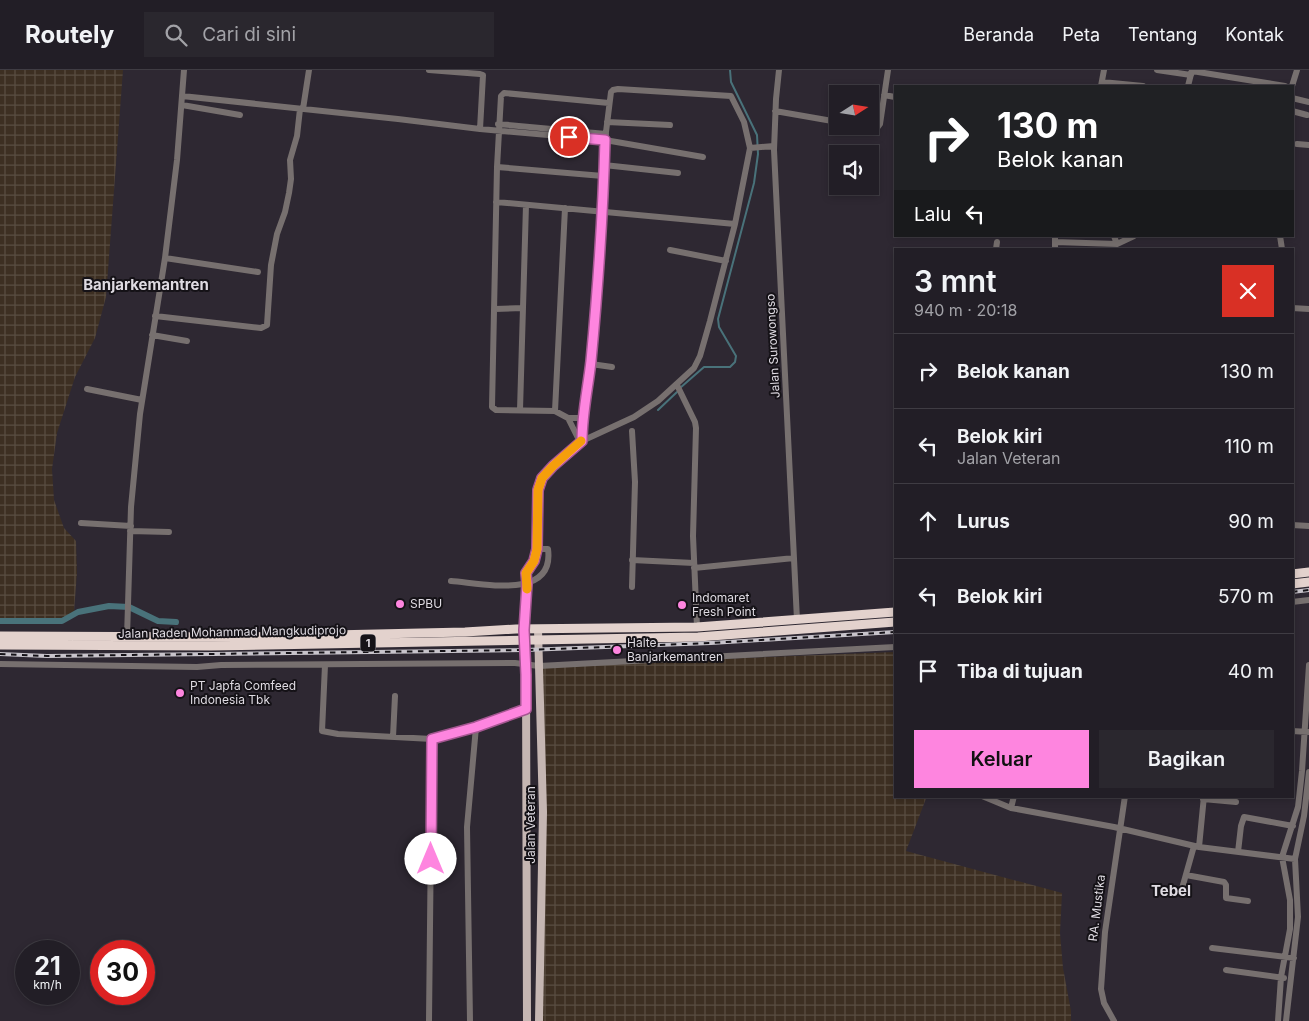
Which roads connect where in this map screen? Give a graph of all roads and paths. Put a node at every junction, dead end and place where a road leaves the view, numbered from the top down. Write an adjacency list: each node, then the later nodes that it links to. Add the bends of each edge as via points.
1 (184, 70): 16 (street)
2 (309, 70): 22 (street)
3 (429, 70): 32 (street, via 483,75)
4 (778, 70): 23 (street, Jalan Surowongso)
5 (888, 70): 15 (street)
6 (1104, 70): 10 (street)
7 (1157, 70): 9 (street)
8 (1297, 70): 14 (street)
9 (1191, 72): 12 (street); 13 (street)
10 (1101, 84): 11 (street)
11 (1122, 85)
12 (1188, 85)
13 (1278, 85)
14 (1292, 85)
15 (884, 95): 17 (street); 30 (street)
16 (182, 96): 21 (street); 22 (street)
17 (894, 97)
18 (1294, 98): 19 (street)
19 (1309, 102)
20 (609, 104): 28 (street); 31 (street, via 504,93); 37 (street, via 614,89 731,96)
21 (182, 105): 25 (street); 53 (street)
22 (302, 109): 32 (street); 60 (street, via 290,160 289,193 272,258 267,325 262,328)
23 (775, 111): 27 (street); 36 (street, Jalan Surowongso)
24 (1294, 112): 26 (street)
25 (240, 115)
26 (1307, 115)
27 (829, 120)
28 (607, 122): 29 (street); 33 (street)
29 (670, 125)
30 (879, 125)
31 (498, 128): 32 (street); 33 (street); 40 (street)
32 (480, 129)
33 (606, 137): 38 (street); 39 (street)
34 (1297, 144): 35 (street)
35 (1309, 145)
36 (774, 146): 37 (street); 80 (street, Jalan Surowongso)
37 (756, 147): 47 (street)
38 (703, 157)
39 (604, 165): 41 (street); 42 (street)
40 (497, 167): 42 (street); 43 (street)
41 (678, 173)
42 (603, 176): 46 (street)
43 (496, 202): 44 (street); 58 (street)
44 (526, 205): 45 (street); 56 (street)
45 (565, 208): 46 (street); 69 (street)
46 (602, 212): 47 (street); 63 (street)
47 (734, 224): 54 (street)
48 (1114, 237): 51 (street)
49 (1132, 237): 51 (street)
50 (1055, 242): 51 (street)
51 (1117, 244)
52 (670, 250): 54 (street)
53 (165, 258): 55 (street); 60 (street)
54 (726, 260): 65 (street, via 700,356)
55 (258, 272)
56 (523, 308): 58 (street); 68 (street)
57 (1294, 308): 59 (street)
58 (495, 309): 68 (street, via 492,407 496,410)
59 (1309, 309)
60 (155, 316): 61 (street)
61 (152, 335): 62 (street); 67 (street)
62 (187, 341)
63 (590, 364): 64 (street); 71 (street)
64 (612, 367)
65 (679, 388): 73 (street, via 634,417); 82 (street, via 696,428)
66 (87, 389): 67 (street)
67 (142, 400): 77 (street)
68 (520, 410): 69 (street)
69 (555, 411): 70 (street)
70 (568, 418): 71 (street); 73 (street)
71 (583, 418): 73 (street)
72 (632, 431): 81 (street, via 635,482)
73 (581, 442): 79 (street, via 542,478 538,490)
74 (82, 524): 77 (street)
75 (1294, 526): 76 (street)
76 (1309, 526)
77 (130, 528): 78 (street); 99 (street)
78 (169, 532)
79 (541, 548): 86 (street, via 526,573); 86 (street, via 548,553 546,568)
80 (794, 558): 82 (street); 93 (street, Jalan Surowongso)
81 (632, 560): 82 (street); 89 (street)
82 (694, 565): 95 (street)
83 (1309, 572): 84 (highway)
84 (1294, 574)
85 (451, 581): 86 (street, via 502,586)
86 (529, 581): 97 (street)
87 (1309, 582): 88 (highway)
88 (1294, 584)
89 (632, 587)
90 (1309, 600): 91 (street)
91 (1294, 602)
92 (894, 612): 93 (highway, 1)
93 (797, 620): 95 (highway, 1)
94 (894, 622): 101 (highway, 1, via 698,638)
95 (697, 628): 96 (highway, 1)
96 (538, 629): 97 (highway, 1); 101 (main road, Jalan Veteran)
97 (524, 630): 99 (highway, Jalan Raden Mohammad Mangkudiprojo / 1); 100 (main road, Jalan Veteran)
98 (0, 636): 99 (highway, Jalan Raden Mohammad Mangkudiprojo / 1)
99 (127, 637)
100 (524, 640): 101 (highway, 1); 102 (highway, Jalan Raden Mohammad Mangkudiprojo / 1, via 211,646); 106 (main road, Jalan Veteran)
101 (538, 640): 107 (main road, Jalan Veteran)
102 (0, 644)
103 (894, 647): 107 (street)
104 (0, 664): 105 (street)
105 (325, 665): 106 (street); 114 (street, via 322,731)
106 (526, 666): 107 (street); 110 (main road, Jalan Veteran)
107 (539, 666): 124 (main road, Jalan Veteran)
108 (1309, 666): 113 (street)
109 (395, 696): 114 (street)
110 (526, 709): 111 (street); 123 (main road, Jalan Veteran)
111 (476, 727): 115 (street); 138 (street, via 467,827)
112 (1294, 731): 113 (street)
113 (1307, 732): 125 (street)
114 (393, 737): 115 (street)
115 (432, 739): 137 (street)
116 (1309, 772): 129 (street, via 1304,816)
117 (987, 798): 122 (street)
118 (1014, 798): 122 (street)
119 (1125, 798): 126 (street, RA. Mustika)
120 (1204, 798): 121 (street); 127 (street)
121 (1236, 802)
122 (1011, 808): 126 (street)
123 (526, 811): 124 (main road); 139 (main road, Jalan Veteran)
124 (543, 812): 140 (main road, Jalan Veteran)
125 (1293, 826): 128 (street, via 1244,817); 129 (street)
126 (1119, 828): 127 (street); 141 (street, RA. Mustika, via 1101,989)
127 (1196, 846): 128 (street); 130 (street)
128 (1238, 852): 129 (street)
129 (1288, 858): 134 (street); 134 (street, via 1298,917)
130 (1186, 875): 131 (street); 132 (street, via 1224,882 1225,897)
131 (1181, 892)
132 (1248, 901)
133 (1212, 948): 134 (street)
134 (1290, 957): 136 (street)
135 (1226, 970): 136 (street)
136 (1285, 978): 142 (street); 143 (street)
137 (429, 1021)
138 (470, 1021)
139 (527, 1021)
140 (539, 1021)
141 (1114, 1021)
142 (1278, 1021)
143 (1286, 1021)

